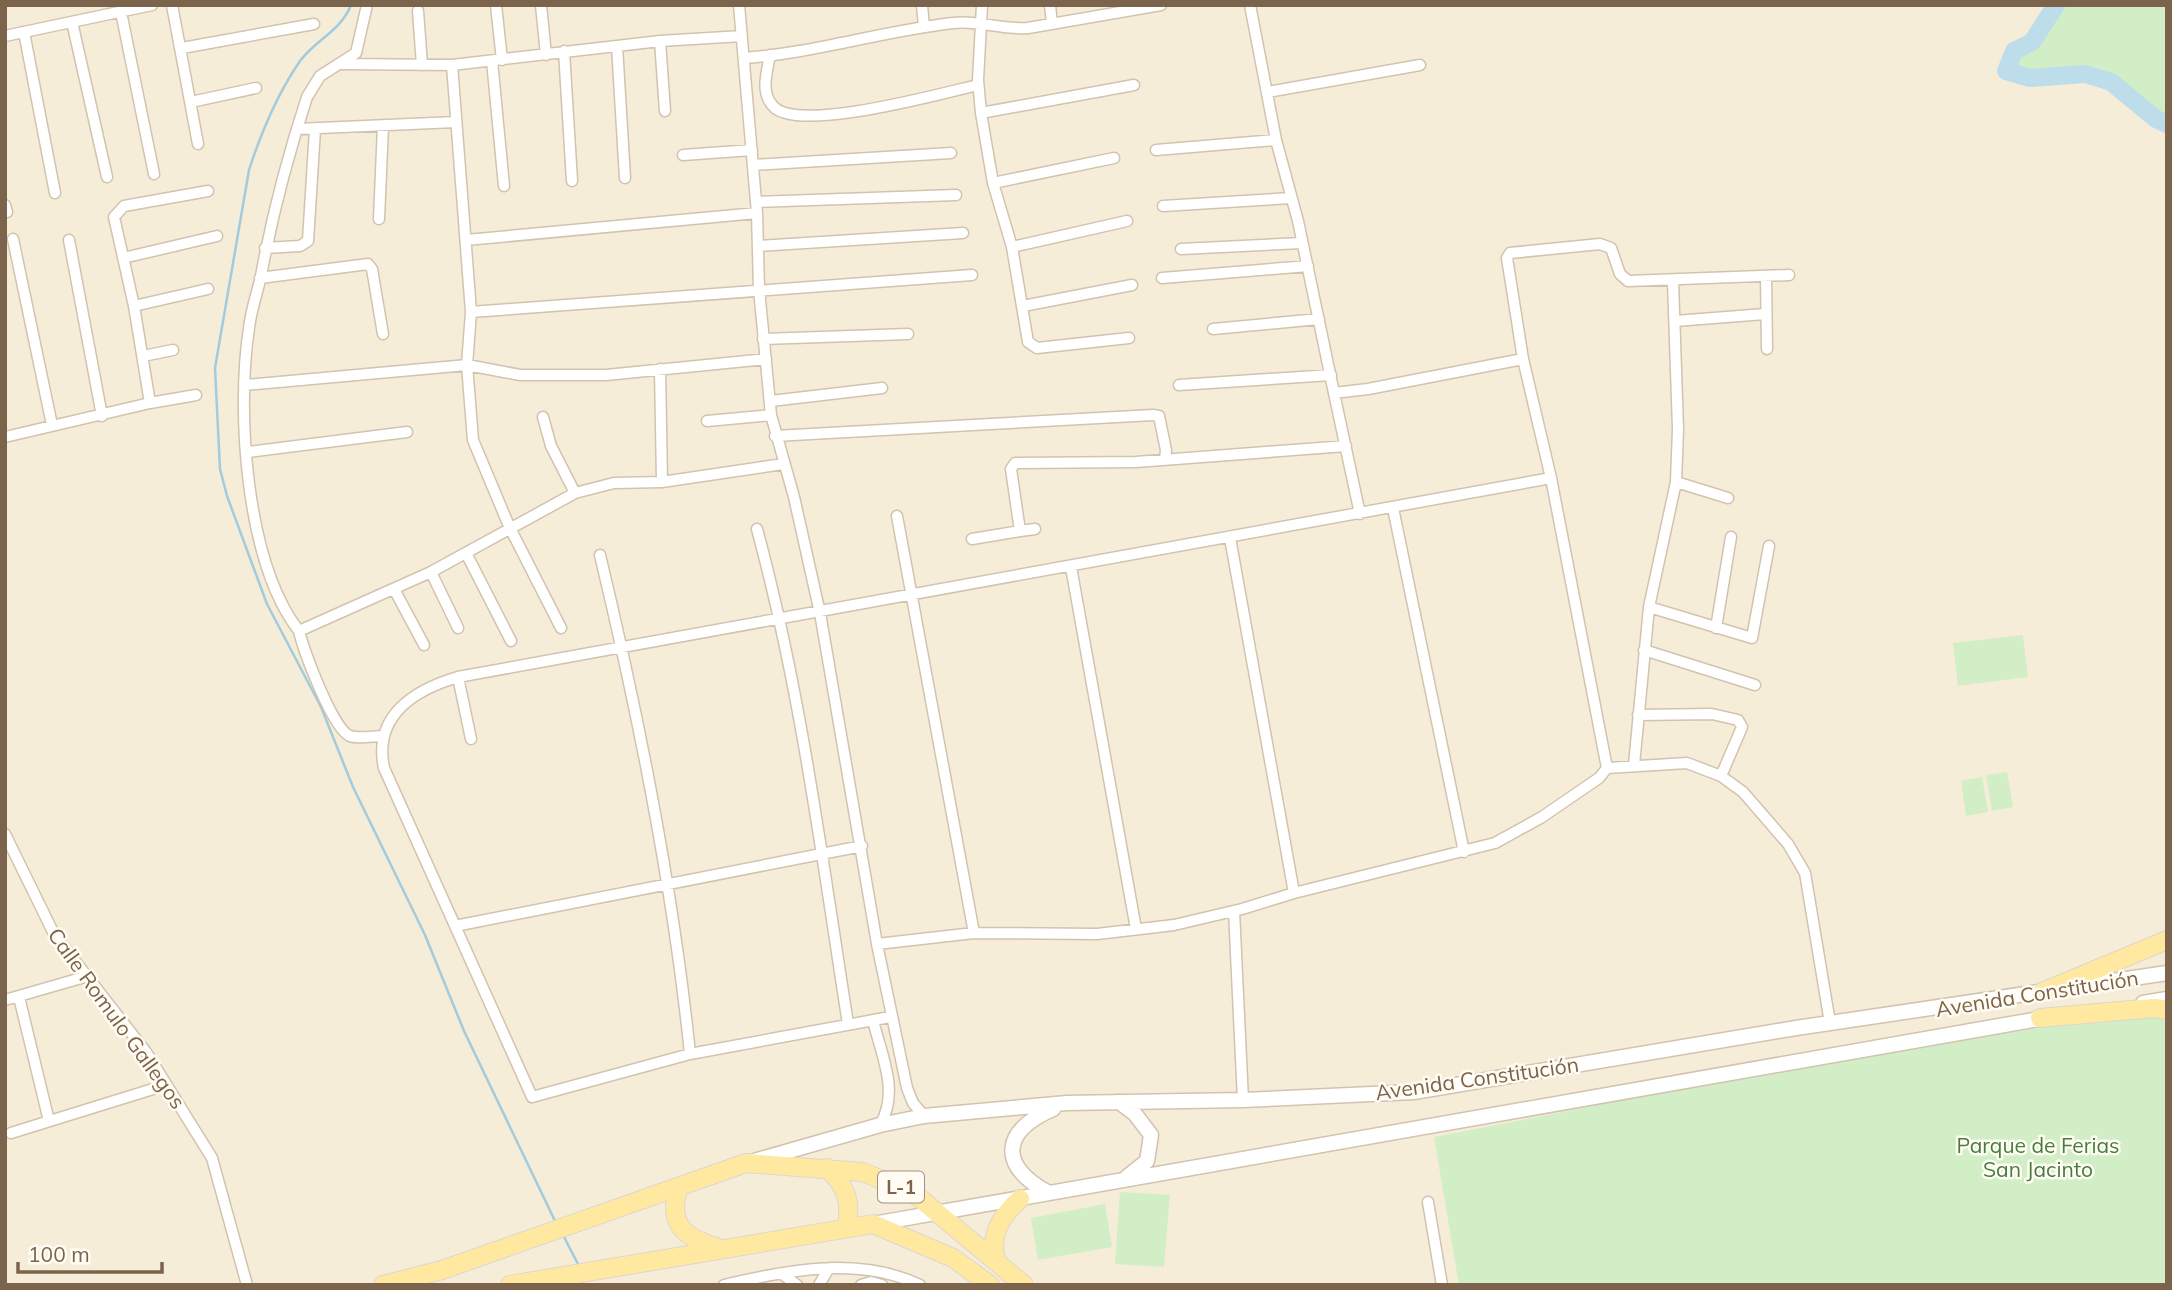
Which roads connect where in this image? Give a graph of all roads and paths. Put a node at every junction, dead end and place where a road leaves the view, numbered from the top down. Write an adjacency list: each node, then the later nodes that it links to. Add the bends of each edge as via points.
1 (152, 5): 14 (street)
2 (173, 5): 25 (street)
3 (367, 5): 31 (street, via 356,53)
4 (496, 5): 30 (street)
5 (541, 5): 27 (street)
6 (739, 5): 22 (street)
7 (922, 5): 19 (street)
8 (982, 5): 17 (street)
9 (1050, 5): 18 (street)
10 (1161, 5): 12 (street)
11 (1250, 5): 38 (street)
12 (1114, 8): 18 (street)
13 (418, 11): 32 (street)
14 (121, 12): 15 (street); 54 (street)
15 (72, 22): 20 (street); 55 (street)
16 (314, 24): 25 (street)
17 (981, 24): 18 (street, via 1010,29); 19 (street); 36 (street)
18 (1052, 24)
19 (924, 27): 28 (street)
20 (24, 32): 21 (street); 61 (street)
21 (5, 36)
22 (743, 36): 23 (street); 29 (street)
23 (660, 41): 24 (street); 40 (street)
24 (617, 46): 26 (street); 56 (street)
25 (182, 48): 39 (street)
26 (564, 51): 27 (street); 57 (street)
27 (546, 55): 30 (street)
28 (770, 55): 29 (street); 36 (street, via 765,94 783,114 851,113)
29 (744, 58): 48 (street)
30 (497, 60): 33 (street); 59 (street)
31 (336, 64): 32 (street); 44 (street, via 320,76 307,97)
32 (422, 65): 33 (street)
33 (452, 65): 42 (street)
34 (1420, 65): 38 (street)
35 (1134, 85): 41 (street)
36 (978, 86): 41 (street)
37 (256, 88): 39 (street)
38 (1268, 92): 46 (street)
39 (191, 102): 47 (street)
40 (665, 111)
41 (981, 113): 58 (street)
42 (456, 122): 43 (street); 72 (street)
43 (383, 126): 45 (street); 66 (street)
44 (297, 129): 45 (street); 76 (street)
45 (315, 129): 76 (street, via 308,241 300,246)
46 (1276, 141): 49 (street); 63 (street)
47 (198, 144)
48 (752, 150): 51 (street); 53 (street)
49 (1156, 150)
50 (951, 153): 53 (street)
51 (683, 155)
52 (1114, 158): 58 (street)
53 (753, 165): 65 (street)
54 (154, 174)
55 (107, 177)
56 (625, 178)
57 (572, 181)
58 (993, 183): 75 (street)
59 (504, 186)
60 (208, 191): 78 (street, via 118,210 114,217)
61 (55, 192)
62 (956, 195): 65 (street)
63 (1292, 198): 64 (street); 73 (street)
64 (1163, 206)
65 (757, 208): 72 (street); 74 (street)
66 (379, 219)
67 (1128, 220): 75 (street)
68 (963, 233): 74 (street)
69 (217, 236): 78 (street)
70 (13, 239): 119 (street)
71 (69, 240): 115 (street)
72 (466, 240): 91 (street)
73 (1303, 243): 77 (street); 79 (street)
74 (758, 246): 88 (street)
75 (1012, 247): 90 (street)
76 (265, 248): 83 (street)
77 (1181, 249)
78 (124, 258): 89 (street)
79 (1308, 266): 84 (street); 93 (street)
80 (972, 275): 88 (street)
81 (1789, 275): 82 (street)
82 (1766, 276): 85 (street); 92 (street)
83 (260, 278): 96 (street, via 368,264); 108 (street, via 248,330)
84 (1162, 278)
85 (1673, 282): 94 (street); 104 (street, via 1628,281 1620,274 1611,248 1600,244 1510,253 1506,264)
86 (1132, 285): 90 (street)
87 (208, 289): 89 (street)
88 (758, 289): 91 (street); 99 (street)
89 (134, 306): 102 (street)
90 (1023, 306): 98 (street, via 1028,342 1037,348)
91 (471, 312): 105 (street)
92 (1766, 314): 94 (street); 100 (street)
93 (1319, 319): 95 (street); 107 (street)
94 (1675, 321): 129 (street)
95 (1213, 329)
96 (383, 334)
97 (908, 334): 99 (street)
98 (1129, 338)
99 (763, 339): 103 (street)
100 (1767, 349)
101 (173, 350): 102 (street)
102 (143, 356): 114 (street)
103 (766, 359): 106 (street); 113 (street)
104 (1523, 359): 111 (street); 127 (street)
105 (467, 365): 106 (street, via 529,375 606,375); 108 (street); 135 (street, via 473,440)
106 (660, 369): 128 (street)
107 (1331, 375): 109 (street); 111 (street)
108 (245, 385): 124 (street)
109 (1179, 385)
110 (882, 388): 113 (street)
111 (1334, 393): 123 (street)
112 (195, 395): 114 (street)
113 (771, 401): 116 (street)
114 (150, 403): 115 (street)
115 (102, 415): 119 (street)
116 (771, 415): 118 (street); 121 (street)
117 (543, 417): 130 (street, via 551,446)
118 (707, 421)
119 (52, 425): 122 (street)
120 (407, 432): 124 (street)
121 (775, 436): 125 (street, via 1153,415 1162,423); 126 (street)
122 (5, 437)
123 (1346, 446): 125 (street); 133 (street)
124 (248, 452): 155 (street, via 262,552 278,595)
125 (1165, 459): 138 (street, via 1015,463 1011,469)
126 (783, 464): 128 (street); 150 (street)
127 (1551, 478): 132 (street); 166 (street)
128 (662, 482): 130 (street)
129 (1676, 482): 131 (street); 149 (street)
130 (575, 492): 135 (street)
131 (1728, 498)
132 (1393, 508): 133 (street); 170 (street)
133 (1360, 514): 140 (street)
134 (897, 516): 148 (street)
135 (509, 526): 143 (street); 153 (street)
136 (757, 529): 151 (street)
137 (1035, 529): 138 (street)
138 (1020, 531): 141 (street)
139 (1731, 537): 154 (street)
140 (1230, 538): 145 (street); 173 (street)
141 (972, 539)
142 (1769, 546): 154 (street, via 1753,636 1750,639)
143 (466, 553): 146 (street); 156 (street)
144 (600, 555): 158 (street)
145 (1071, 567): 148 (street); 176 (street)
146 (431, 572): 147 (street); 152 (street)
147 (394, 590): 155 (street); 157 (street)
148 (914, 596): 150 (street); 177 (street)
149 (1649, 607): 154 (street); 159 (street)
150 (820, 613): 151 (street); 169 (street)
151 (782, 620): 158 (street); 171 (street)
152 (458, 628)
153 (561, 628)
154 (1716, 628)
155 (299, 631): 163 (street, via 325,700 345,733 351,737)
156 (511, 641)
157 (424, 645)
158 (623, 649): 160 (street); 172 (street)
159 (1644, 650): 161 (street); 162 (street)
160 (458, 677): 163 (street, via 408,699 388,721); 164 (street)
161 (1755, 685)
162 (1638, 715): 165 (street); 167 (street, via 1712,714 1738,720 1742,727)
163 (383, 736): 175 (street, via 384,768)
164 (471, 738)
165 (1634, 765): 166 (street); 167 (street, via 1687,764)
166 (1607, 768): 170 (street, via 1522,831)
167 (1721, 776): 190 (street, via 1743,793 1788,844 1805,873)
168 (5, 834): 181 (street, Calle Romulo Gallegos, via 46,920)
169 (862, 846): 171 (street); 179 (street)
170 (1464, 852): 173 (street)
171 (823, 853): 172 (street); 191 (street)
172 (666, 883): 175 (street); 193 (street)
173 (1294, 893): 174 (street)
174 (1234, 911): 176 (street); 195 (street)
175 (455, 926): 193 (street, via 533,1097)
176 (1136, 929): 177 (street, via 1097,934)
177 (974, 933): 179 (street)
178 (2167, 940): 182 (main road)
179 (877, 944): 189 (street)
180 (2167, 973): 182 (street, Avenida Constitución)
181 (88, 976): 183 (street); 194 (street, Calle Romulo Gallegos)
182 (2042, 992): 190 (street, Avenida Constitución)
183 (19, 997): 185 (street); 199 (street)
184 (2167, 999): 187 (street, Avenida Constitución)
185 (5, 1000)
186 (2167, 1010): 187 (main road)
187 (2040, 1018): 204 (street, Avenida Constitución)
188 (873, 1020): 189 (street); 191 (street); 192 (street)
189 (891, 1022): 192 (street); 198 (street, via 907,1088)
190 (1830, 1023): 195 (street, Avenida Constitución, via 1413,1091)
191 (848, 1024): 193 (street)
192 (876, 1033): 200 (street, via 890,1093)
193 (690, 1054)
194 (166, 1085): 199 (street); 216 (street, Calle Romulo Gallegos, via 212,1157)
195 (1243, 1100): 196 (street, Avenida Constitución)
196 (1119, 1102): 197 (street, Avenida Constitución); 204 (street, via 1151,1135 1147,1161)
197 (1067, 1103): 198 (street, Avenida Constitución); 206 (street, via 1032,1118 1014,1138 1022,1175)
198 (924, 1116): 200 (street, Avenida Constitución)
199 (49, 1121): 201 (street)
200 (880, 1125): 202 (street, Avenida Constitución)
201 (11, 1133)
202 (746, 1163): 203 (main road, L-1); 205 (main road, L-1)
203 (827, 1168): 209 (main road, L-1, via 862,1172 911,1191); 211 (main road, via 849,1200)
204 (1123, 1180): 206 (street, Avenida Constitución)
205 (679, 1187): 212 (main road, via 675,1200 678,1224 689,1237); 217 (main road, L-1, via 545,1236)
206 (1049, 1194): 207 (street, Avenida Constitución)
207 (1020, 1199): 209 (street, Avenida Constitución); 213 (main road, via 1000,1221 993,1250)
208 (1428, 1202): 227 (street)
209 (937, 1212): 210 (street, Avenida Constitución); 213 (main road, L-1)
210 (873, 1224): 211 (main road, L-1); 225 (main road, L-1, via 953,1258)
211 (847, 1228): 212 (main road, L-1)
212 (720, 1248): 218 (main road, L-1)
213 (996, 1259): 226 (main road, L-1)
214 (829, 1268): 215 (street); 221 (street); 224 (street, via 846,1266)
215 (782, 1274): 219 (street); 220 (street)
216 (247, 1285)
217 (383, 1285)
218 (510, 1285)
219 (724, 1285)
220 (797, 1285)
221 (820, 1285)
222 (861, 1285): 223 (street)
223 (882, 1285)
224 (920, 1285)
225 (990, 1285)
226 (1024, 1285)
227 (1442, 1285)

